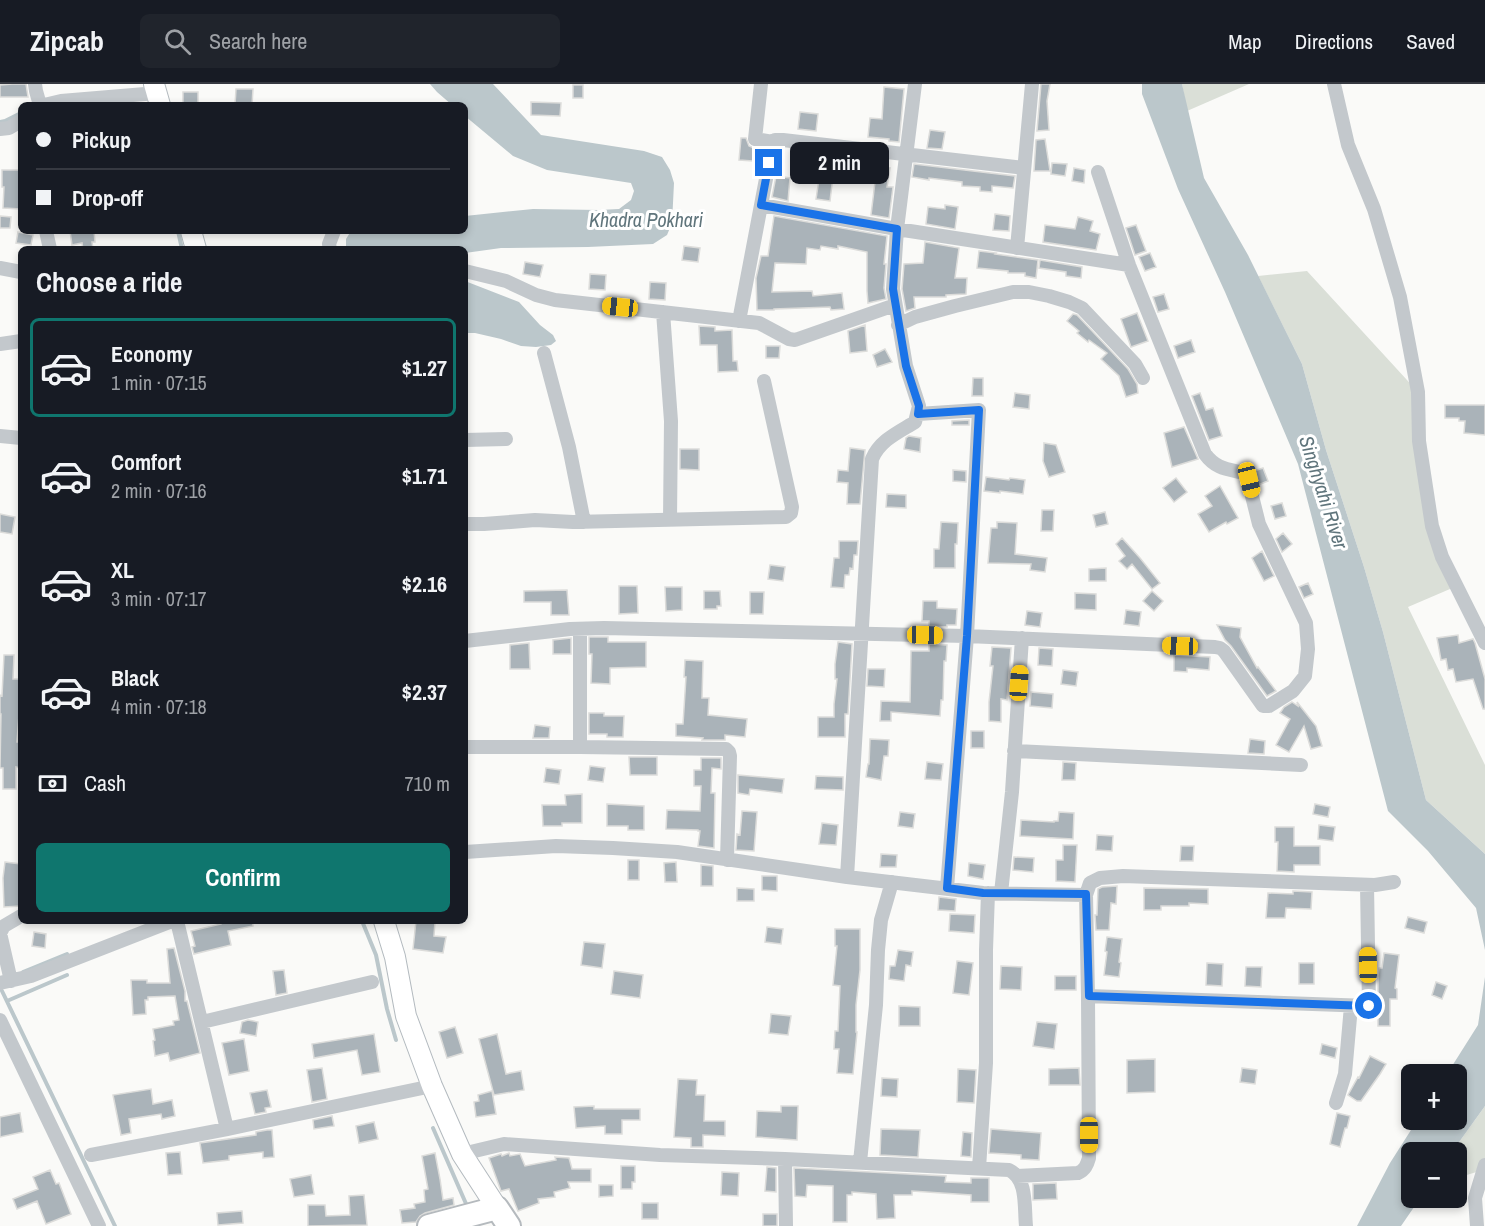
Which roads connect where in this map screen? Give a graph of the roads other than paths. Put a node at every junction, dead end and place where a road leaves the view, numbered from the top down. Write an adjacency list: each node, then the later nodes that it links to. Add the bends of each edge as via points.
1 (35, 84): 7 (street)
2 (760, 84): 11 (street, via 755,139)
3 (915, 84): 12 (street)
4 (1032, 84): 13 (street)
5 (1335, 84): 44 (street, via 1348,144 1374,209 1400,297 1418,392 1419,441 1432,526 1442,557)
6 (157, 94): 8 (street)
7 (39, 102)
8 (54, 102)
9 (18, 123): 10 (street)
10 (0, 129)
11 (773, 142): 12 (street); 15 (street)
12 (907, 154): 13 (street); 16 (street)
13 (1024, 168): 17 (street)
14 (1098, 172): 18 (street)
15 (761, 205): 16 (street); 24 (street)
16 (897, 229): 17 (street); 22 (street)
17 (1017, 248): 18 (street)
18 (1129, 265): 42 (street, via 1205,454 1220,468 1247,476 1259,524 1306,623 1305,676 1293,691 1266,707 1220,648)
19 (0, 268): 20 (street)
20 (18, 271)
21 (468, 272): 23 (street, via 555,300)
22 (895, 305): 24 (street, via 795,340 759,323); 25 (street)
23 (663, 312): 24 (street); 36 (street, via 671,420)
24 (739, 321)
25 (898, 325): 29 (street, via 915,317 1013,292 1049,296 1082,308 1135,364); 31 (street)
26 (18, 341): 27 (street)
27 (0, 344)
28 (544, 353): 37 (street, via 570,447)
29 (1143, 378)
30 (764, 381): 36 (street, via 791,513 786,517)
31 (918, 414): 40 (street, via 915,422 882,443 872,459); 41 (street, via 979,410)
32 (0, 436): 33 (street)
33 (18, 438)
34 (506, 439): 35 (street)
35 (468, 440)
36 (669, 520): 37 (street)
37 (584, 522): 38 (street)
38 (468, 524)
39 (580, 629): 40 (street); 43 (street); 46 (street)
40 (863, 633): 41 (street); 51 (street)
41 (967, 636): 42 (street); 55 (street)
42 (1022, 638): 47 (street)
43 (468, 641)
44 (1485, 643)
45 (468, 747): 46 (street)
46 (580, 747): 50 (street, via 728,750)
47 (1014, 751): 48 (street); 56 (street, via 1012,792)
48 (1301, 765)
49 (468, 852): 50 (street, via 567,846 677,852)
50 (727, 860): 51 (street)
51 (847, 877): 52 (street)
52 (892, 882): 55 (street); 74 (street, via 880,920 876,1005)
53 (1394, 882): 54 (street)
54 (1367, 885): 57 (street, via 1123,876 1100,878 1090,883); 65 (street, via 1369,1006)
55 (947, 888): 56 (street)
56 (994, 893): 57 (street); 76 (street, via 986,950 986,1063)
57 (1086, 894): 64 (street)
58 (18, 918): 62 (street, via 0,933)
59 (164, 924): 62 (street, via 31,976)
60 (178, 924): 67 (street)
61 (385, 924): 68 (street, via 406,1016)
62 (5, 982)
63 (372, 982): 67 (street)
64 (1089, 996): 65 (street); 77 (street, via 1086,1167 1078,1173)
65 (1351, 1006): 69 (street, via 1344,1074)
66 (0, 1020): 80 (street)
67 (202, 1022): 70 (street)
68 (432, 1086): 70 (street); 71 (street)
69 (1336, 1103)
70 (227, 1129): 72 (street)
71 (462, 1154): 73 (street, via 504,1144); 78 (street)
72 (91, 1155)
73 (785, 1159): 74 (street); 81 (street)
74 (860, 1162): 76 (street)
75 (1485, 1165): 83 (street, via 1475,1198)
76 (979, 1168): 77 (street, via 1009,1170)
77 (1017, 1176): 82 (street, via 1023,1188)
78 (494, 1218): 79 (main road)
79 (436, 1225)
80 (99, 1226)
81 (786, 1226)
82 (1026, 1226)
83 (1477, 1226)

